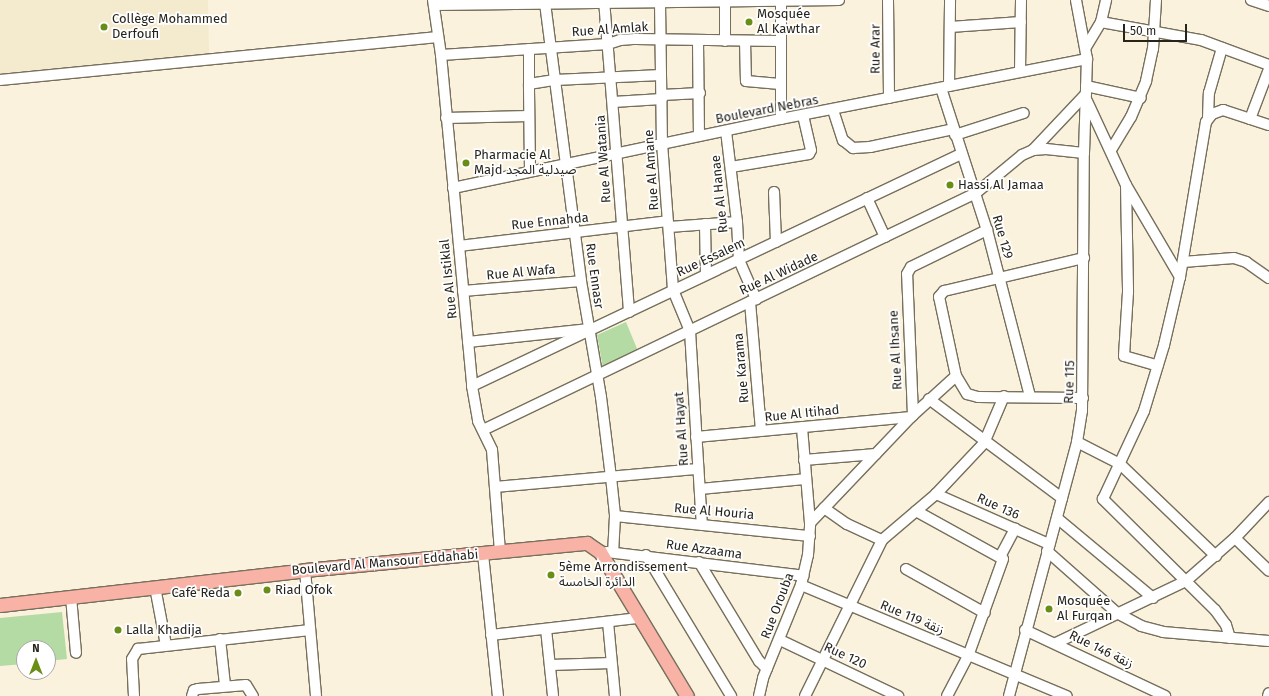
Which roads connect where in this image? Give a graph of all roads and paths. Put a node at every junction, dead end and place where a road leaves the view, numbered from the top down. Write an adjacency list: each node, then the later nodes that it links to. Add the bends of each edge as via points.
1 (839, 0): 11 (street)
2 (888, 0): 47 (street, Rue Arar)
3 (950, 0): 19 (street, Rue 129)
4 (1021, 0): 17 (street)
5 (1076, 0): 29 (street, Rue 115)
6 (1106, 0): 18 (street)
7 (1156, 0): 20 (street)
8 (1251, 0): 16 (street)
9 (676, 1): 10 (street); 14 (street)
10 (730, 1): 11 (street); 24 (street)
11 (781, 1): 26 (street)
12 (604, 2): 14 (street); 15 (street); 27 (street, Rue Al Watania)
13 (434, 3): 15 (street); 21 (street, Rue Al Istiklal)
14 (660, 3): 22 (street, Rue Al Amane)
15 (545, 4): 28 (street, Rue Ennasr)
16 (1269, 6)
17 (1021, 22): 19 (street); 36 (street)
18 (1101, 22): 20 (street); 29 (street)
19 (950, 27): 43 (street, Rue 129)
20 (1154, 32): 30 (street, via 1201,40); 48 (street, via 1150,65)
21 (438, 37): 32 (street, Rue Al Istiklal); 39 (street)
22 (661, 41): 23 (street, Rue Al Amlak); 27 (street, Rue Al Amlak, via 626,39); 37 (street, Rue Al Amane)
23 (698, 41): 24 (street, Rue Al Amlak); 44 (street)
24 (725, 41): 25 (street, Rue Al Amlak)
25 (745, 41): 26 (street, Rue Al Amlak); 42 (street, via 746,81)
26 (780, 41): 42 (street)
27 (608, 44): 28 (street, Rue Al Amlak); 38 (street, Rue Al Watania)
28 (551, 47): 31 (street, Rue Al Amlak); 40 (street, Rue Ennasr)
29 (1086, 47): 33 (street, Rue 115)
30 (1222, 48): 34 (street); 55 (street, via 1209,93)
31 (529, 49): 32 (street, Rue Al Amlak); 41 (street)
32 (441, 55): 54 (street, Rue Al Istiklal)
33 (1087, 59): 36 (street, Boulevard Nebras); 45 (street, Rue 115)
34 (1269, 65)
35 (1269, 68): 57 (street)
36 (1020, 72): 43 (street, Boulevard Nebras)
37 (661, 75): 38 (street); 46 (street, Rue Al Amane)
38 (611, 77): 40 (street); 49 (street, Rue Al Watania)
39 (0, 80)
40 (555, 80): 41 (street); 68 (street, Rue Ennasr)
41 (529, 84): 53 (street)
42 (780, 84): 56 (street)
43 (946, 87): 47 (street, Boulevard Nebras); 60 (street, Rue 129)
44 (700, 93): 46 (street); 61 (street)
45 (1086, 93): 48 (street); 63 (street, Rue Al Widade); 64 (street); 67 (street, Rue 115)
46 (662, 97): 49 (street); 62 (street, Rue Al Amane)
47 (889, 98): 50 (street, Boulevard Nebras)
48 (1140, 98): 64 (street)
49 (613, 102): 65 (street, Rue Al Watania)
50 (833, 110): 52 (street, Boulevard Nebras); 60 (street, via 843,140 853,148)
51 (1024, 113): 60 (street)
52 (804, 115): 56 (street, Boulevard Nebras); 69 (street, via 811,150 809,154)
53 (529, 116): 54 (street); 70 (street)
54 (446, 118): 72 (street, Rue Al Istiklal)
55 (1208, 118): 57 (street, via 1223,110); 87 (street)
56 (781, 119): 59 (street, Boulevard Nebras)
57 (1250, 119): 58 (street)
58 (1269, 125)
59 (726, 131): 61 (street, Boulevard Nebras); 69 (street, Rue Al Hanae)
60 (954, 132): 66 (street, Rue 129)
61 (700, 136): 62 (street, Boulevard Nebras)
62 (662, 144): 65 (street, Boulevard Nebras); 77 (street, Rue Al Amane)
63 (1033, 150): 67 (street); 74 (street, Rue Al Widade, via 1011,162)
64 (1111, 150): 71 (street)
65 (617, 154): 68 (street, Boulevard Nebras); 79 (street, Rue Al Watania)
66 (961, 154): 74 (street, Rue 129); 75 (street, Rue Essalem)
67 (1084, 154): 85 (street, Rue 115)
68 (567, 164): 70 (street, Boulevard Nebras); 81 (street, Rue Ennasr)
69 (731, 168): 76 (street, Rue Al Hanae)
70 (530, 171): 72 (street, Boulevard Nebras)
71 (1126, 185): 89 (street); 100 (street, via 1128,292 1124,356)
72 (453, 188): 84 (street, Rue Al Istiklal)
73 (774, 192): 83 (street)
74 (976, 193): 80 (street, Rue 129); 82 (street, Rue Al Widade)
75 (867, 198): 82 (street); 83 (street, Rue Essalem)
76 (737, 222): 78 (street, Rue Ennahda); 86 (street, Rue Al Hanae)
77 (669, 224): 78 (street, Rue Ennahda); 79 (street, Rue Ennahda); 93 (street, Rue Al Amane)
78 (705, 224): 88 (street)
79 (622, 228): 81 (street, Rue Ennahda); 96 (street, Rue Al Watania)
80 (987, 230): 91 (street, Rue 129); 108 (street, Rue Al Ihsane, via 912,266 907,274 905,284)
81 (575, 231): 84 (street, Rue Ennahda); 92 (street, Rue Ennasr)
82 (885, 237): 95 (street, Rue Al Widade)
83 (776, 242): 86 (street, Rue Essalem)
84 (459, 246): 94 (street, Rue Al Istiklal)
85 (1084, 258): 91 (street); 106 (street, Rue 115)
86 (739, 260): 88 (street, Rue Essalem); 95 (street, Rue Al Hanae)
87 (1183, 262): 89 (street); 90 (street, via 1234,258 1246,262)
88 (706, 274): 93 (street, Rue Essalem)
89 (1180, 277): 100 (street)
90 (1269, 278)
91 (1000, 279): 102 (street, via 940,294); 105 (street, Rue 129)
92 (581, 281): 94 (street, Rue Al Wafa); 97 (street, Rue Ennasr)
93 (673, 290): 96 (street, Rue Essalem); 98 (street, Rue Al Amane)
94 (463, 291): 99 (street, Rue Al Istiklal)
95 (753, 301): 98 (street, Rue Al Widade); 111 (street, Rue Karama)
96 (629, 312): 97 (street, Rue Essalem)
97 (589, 331): 99 (street); 101 (street, Rue Ennasr); 103 (street, Rue Essalem)
98 (690, 331): 101 (street, Rue Al Widade); 112 (street, Rue Al Hayat)
99 (468, 342): 103 (street, Rue Al Istiklal)
100 (1158, 366): 117 (street, via 1144,411)
101 (596, 376): 110 (street, Rue Al Widade); 119 (street, Rue Ennasr)
102 (956, 376): 104 (street, via 967,394); 107 (street)
103 (472, 386): 110 (street, Rue Al Istiklal, via 477,416)
104 (1004, 396): 105 (street); 113 (street)
105 (1030, 396): 106 (street)
106 (1083, 398): 114 (street, Rue 115)
107 (929, 400): 108 (street); 113 (street)
108 (912, 416): 109 (street, Rue Al Itihad); 115 (street)
109 (802, 427): 111 (street, Rue Al Itihad); 116 (street, Rue Orouba)
110 (483, 430): 121 (street, Rue Al Istiklal, via 492,450)
111 (761, 431): 112 (street, Rue Al Itihad)
112 (696, 437): 118 (street, Rue Al Hayat)
113 (984, 442): 123 (street); 124 (street)
114 (1077, 442): 117 (street); 124 (street, Rue 115)
115 (876, 454): 116 (street); 126 (street)
116 (804, 460): 120 (street, Rue Orouba)
117 (1120, 464): 143 (street); 149 (street, via 1104,501)
118 (698, 469): 119 (street); 122 (street, Rue Al Hayat)
119 (611, 477): 121 (street); 128 (street, Rue Ennasr)
120 (805, 479): 122 (street); 130 (street, Rue Orouba)
121 (495, 487): 137 (street, Rue Al Istiklal)
122 (700, 489): 131 (street, Rue Al Hayat)
123 (936, 494): 127 (street); 132 (street, Rue 136)
124 (1062, 498): 129 (street, Rue 115)
125 (1269, 502): 134 (street)
126 (824, 508): 130 (street); 135 (street, via 847,524)
127 (916, 511): 135 (street); 142 (street)
128 (615, 516): 131 (street, Rue Al Houria); 139 (street, Rue Ennasr)
129 (1057, 518): 136 (street, Rue 115); 152 (street)
130 (810, 523): 133 (street, Rue Orouba)
131 (702, 524): 133 (street, Rue Al Houria)
132 (1015, 530): 136 (street, Rue 136); 142 (street)
133 (810, 536): 148 (street, Rue Orouba)
134 (1235, 538): 143 (street); 147 (street)
135 (882, 540): 154 (street)
136 (1048, 548): 156 (street, Rue 136); 161 (street, Rue 115)
137 (500, 552): 138 (main road, Boulevard Al Mansour Eddahabi, via 587,543); 140 (main road, Boulevard Al Mansour Eddahabi)
138 (600, 552): 139 (street, Rue Azzaama); 157 (main road)
139 (613, 552): 141 (street, Rue Azzaama)
140 (483, 554): 146 (main road, Boulevard Al Mansour Eddahabi); 162 (street)
141 (646, 555): 144 (street, Rue Azzaama); 186 (street)
142 (1001, 555): 155 (street, via 1002,563)
143 (1216, 556): 149 (street)
144 (700, 562): 148 (street, Rue Azzaama); 174 (street, via 759,661)
145 (906, 569): 155 (street)
146 (305, 570): 150 (main road, Boulevard Al Mansour Eddahabi); 160 (street)
147 (1269, 571)
148 (802, 581): 154 (street, Rue 119 زنقة); 165 (street, Rue Orouba)
149 (1186, 581): 152 (street); 163 (street, via 1222,620)
150 (155, 588): 151 (main road, Boulevard Al Mansour Eddahabi); 168 (street)
151 (71, 597): 153 (main road, Boulevard Al Mansour Eddahabi); 169 (street)
152 (1152, 598): 156 (street)
153 (0, 605)
154 (850, 606): 170 (street, Rue 119 زنقة); 171 (street)
155 (985, 613): 170 (street)
156 (1116, 613): 163 (street, Rue 136, via 1153,630); 167 (street)
157 (639, 618): 158 (street); 185 (main road)
158 (608, 622): 159 (street); 172 (street)
159 (546, 628): 162 (street); 173 (street)
160 (310, 630): 164 (street); 182 (street)
161 (1025, 630): 167 (street, Rue 146 زنقة); 175 (street, Rue 115)
162 (491, 635): 183 (street)
163 (1230, 638): 166 (street, Rue 136)
164 (220, 639): 168 (street); 176 (street)
165 (780, 640): 171 (street, Rue 120); 174 (street, Rue Orouba)
166 (1269, 641)
167 (1056, 643): 193 (street, Rue 146 زنقة)
168 (166, 645): 179 (street, via 138,649 134,652)
169 (76, 652)
170 (968, 656): 175 (street, Rue 119 زنقة); 190 (street)
171 (824, 660): 188 (street); 189 (street, Rue 120)
172 (611, 663): 173 (street); 178 (street)
173 (551, 665): 184 (street)
174 (767, 669): 187 (street, Rue Orouba)
175 (1014, 674): 191 (street, Rue 115); 192 (street, Rue 119 زنقة)
176 (226, 685): 180 (street, via 194,690); 181 (street, via 246,685)
177 (1269, 693): 194 (street)
178 (617, 694)
179 (134, 696)
180 (192, 696)
181 (253, 696)
182 (316, 696)
183 (498, 696)
184 (554, 696)
185 (687, 696)
186 (731, 696)
187 (760, 696)
188 (805, 696)
189 (898, 696)
190 (947, 696)
191 (1009, 696)
192 (1067, 696)
193 (1165, 696)
194 (1268, 696)

